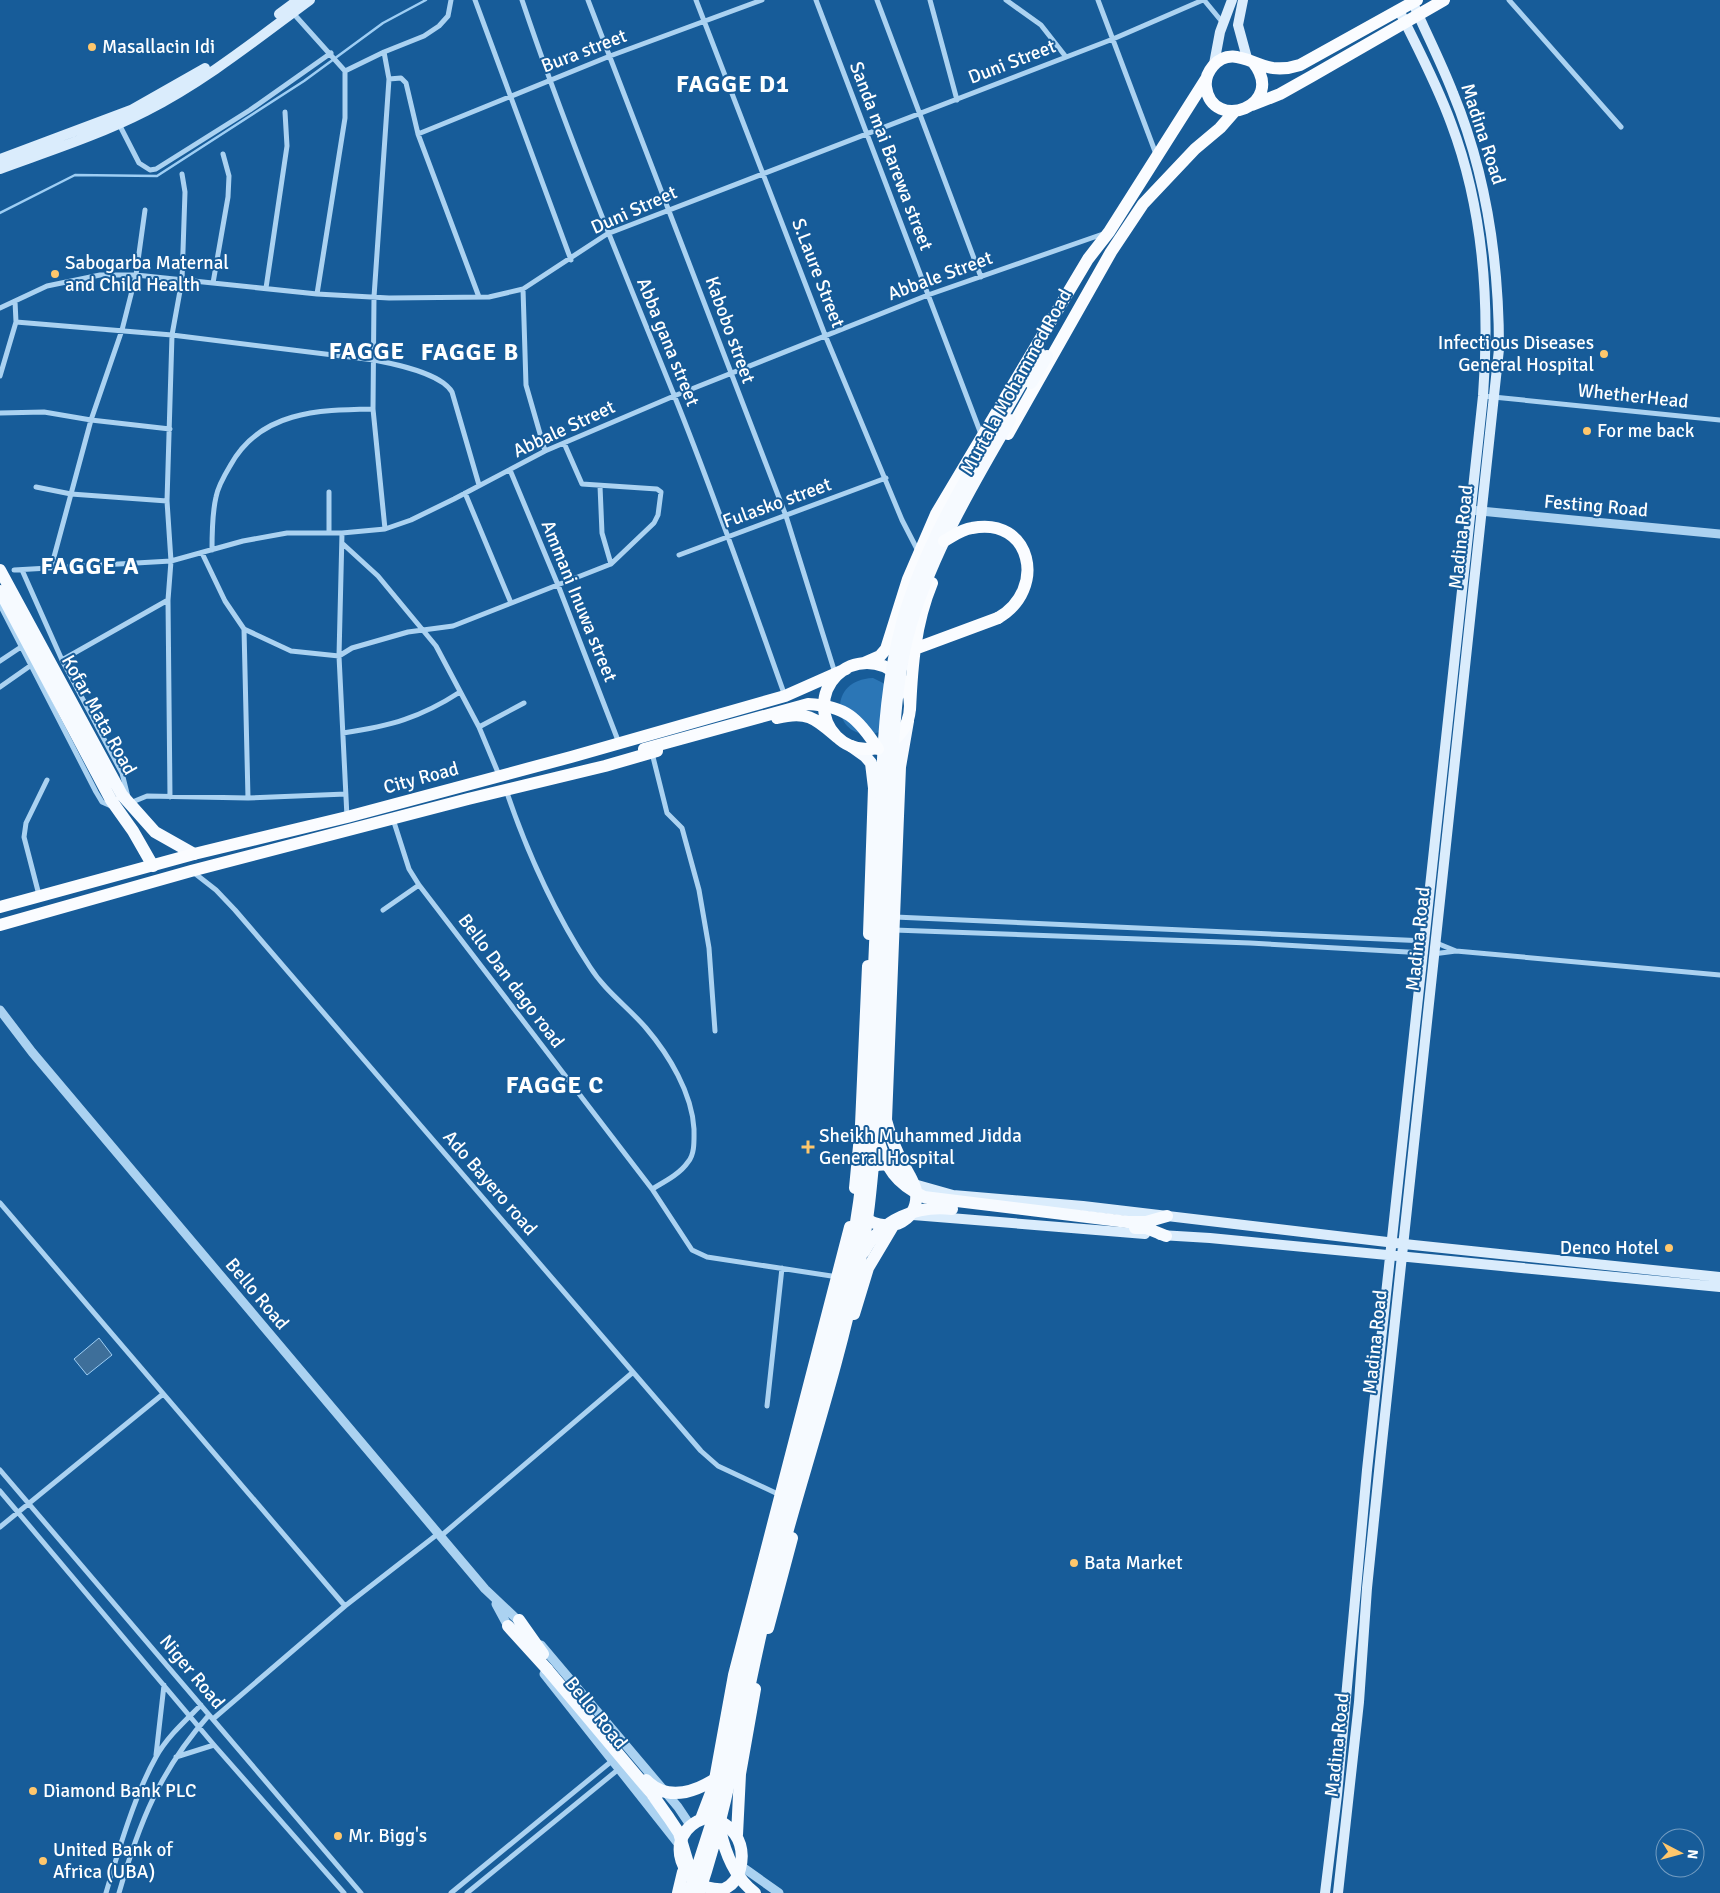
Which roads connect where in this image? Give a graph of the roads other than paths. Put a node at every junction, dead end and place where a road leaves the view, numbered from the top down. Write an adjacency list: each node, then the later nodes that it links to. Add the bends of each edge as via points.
1 (298, 0): 49 (main road, via 214,62 154,98 108,120)
2 (310, 0): 21 (main road)
3 (451, 0): 27 (street, via 448,16 439,26 424,36)
4 (475, 0): 37 (street)
5 (522, 0): 36 (street, Abba gana street)
6 (588, 0): 29 (street, Kabobo street)
7 (696, 0): 23 (street, S.Laure Street)
8 (762, 0): 23 (street, Bura street)
9 (816, 0): 46 (street, Sanda mai Barewa street)
10 (877, 0): 42 (street)
11 (930, 0): 38 (street)
12 (1006, 0): 30 (street, via 1041,25)
13 (1098, 0): 26 (street)
14 (1204, 0): 24 (street); 26 (street, Duni Street)
15 (1232, 0): 24 (main road)
16 (1243, 0): 31 (main road, via 1238,25)
17 (1444, 0): 22 (highway)
18 (1509, 0): 44 (street)
19 (1415, 1): 20 (highway); 22 (main road, Madina Road)
20 (1399, 10): 25 (main road, Madina Road); 31 (highway, via 1300,65 1281,68)
21 (293, 12): 28 (street); 43 (main road, via 193,84)
22 (1418, 16): 25 (highway); 82 (main road, Madina Road, via 1466,129 1492,233 1499,324)
23 (704, 21): 29 (street, Bura street); 52 (street, S.Laure Street)
24 (1224, 23): 32 (main road)
25 (1406, 23): 39 (highway, via 1280,94); 81 (main road, Madina Road, via 1452,125 1473,199 1481,242 1486,304)
26 (1113, 39): 30 (street, Duni Street); 48 (street)
27 (384, 52): 33 (street); 34 (street)
28 (331, 53): 33 (street); 43 (street, via 250,110 156,169 150,170 138,163)
29 (610, 56): 36 (street, Bura street); 53 (street, Kabobo street)
30 (1066, 57): 38 (street, Duni Street)
31 (1250, 60): 32 (highway, via 1230,56); 39 (highway, via 1259,70 1262,89)
32 (1214, 64): 35 (highway)
33 (345, 72): 64 (street, via 345,118)
34 (389, 79): 45 (street, via 401,78 406,83); 66 (street)
35 (1206, 79): 41 (highway, via 1210,98 1224,110); 48 (highway, Murtala Mohammed Road)
36 (549, 80): 37 (street, Bura street); 56 (street, Abba gana street)
37 (510, 95): 45 (street, Bura street); 57 (street)
38 (957, 100): 42 (street, Duni Street)
39 (1252, 105): 41 (highway)
40 (284, 112): 62 (street, via 287,146)
41 (1234, 112): 71 (highway, Murtala Mohammed Road, via 1143,204)
42 (919, 114): 46 (street, Duni Street); 59 (street)
43 (119, 124): 50 (main road)
44 (1621, 127)
45 (418, 134): 67 (street)
46 (867, 134): 52 (street, Duni Street); 65 (street, Sanda mai Barewa street)
47 (224, 154): 61 (street, via 229,176 228,197)
48 (1158, 157): 55 (highway, Murtala Mohammed Road)
49 (0, 159)
50 (0, 169)
51 (182, 174): 60 (street, via 185,192)
52 (764, 174): 53 (street, Duni Street); 75 (street, S.Laure Street)
53 (670, 209): 56 (street, Duni Street); 78 (street, Kabobo street)
54 (145, 210): 58 (street)
55 (1109, 232): 59 (street, Abbale Street); 70 (highway, Murtala Mohammed Road)
56 (607, 234): 57 (street, Duni Street); 80 (street, Abba gana street)
57 (571, 260): 63 (street, Duni Street)
58 (136, 275): 60 (street, Duni Street); 68 (street, Duni Street, via 73,279 47,286); 73 (street)
59 (981, 277): 65 (street, Abbale Street)
60 (182, 280): 61 (street, Duni Street); 74 (street)
61 (213, 283): 62 (street, Duni Street)
62 (266, 288): 64 (street, Duni Street)
63 (523, 289): 67 (street, Duni Street); 90 (street, via 526,385)
64 (317, 294): 66 (street, Duni Street)
65 (928, 295): 75 (street, Abbale Street); 88 (street, Sanda mai Barewa street)
66 (374, 297): 67 (street, Duni Street); 77 (street)
67 (480, 297)
68 (15, 301): 69 (street, Duni Street); 72 (street)
69 (0, 308)
70 (1057, 312): 76 (main road); 88 (highway, Murtala Mohammed Road)
71 (1073, 319): 76 (main road); 130 (highway, Murtala Mohammed Road, via 950,539 928,592)
72 (16, 322): 73 (street); 79 (street)
73 (122, 330): 74 (street); 85 (street)
74 (172, 335): 77 (street); 87 (street)
75 (825, 335): 78 (street, Abbale Street); 92 (street, S.Laure Street)
76 (1043, 354): 108 (main road, bridge); 149 (main road, bridge, via 946,515 914,587 893,662)
77 (374, 360): 83 (street); 93 (street, via 393,363 448,384)
78 (730, 374): 80 (street, Abbale Street); 102 (street, Kabobo street)
79 (0, 376)
80 (674, 396): 89 (street, Abbale Street); 107 (street, Abba gana street)
81 (1482, 396): 82 (street, WhetherHead); 100 (main road, Madina Road)
82 (1494, 396): 86 (street, WhetherHead); 101 (main road, Madina Road)
83 (373, 409): 103 (street); 110 (street, via 300,414 253,435 236,453 222,480 213,518)
84 (0, 412): 85 (street, via 44,412)
85 (91, 420): 87 (street); 98 (street)
86 (1720, 420)
87 (170, 429): 99 (street)
88 (982, 435): 112 (highway, Murtala Mohammed Road, via 936,514)
89 (564, 443): 90 (street, Abbale Street); 94 (street, via 580,482 586,486)
90 (545, 451): 91 (street, Abbale Street)
91 (510, 470): 93 (street, Abbale Street); 120 (street, Ammani Inuwa street)
92 (886, 478): 102 (street, Fulasko street); 112 (street, S.Laure Street)
93 (479, 485): 97 (street, Abbale Street)
94 (600, 486): 115 (street, via 602,533); 115 (street, via 658,489 662,496 654,523)
95 (36, 487): 98 (street)
96 (329, 492): 104 (street)
97 (465, 493): 103 (street, Abbale Street); 123 (street)
98 (71, 494): 99 (street); 116 (street)
99 (166, 501): 114 (street)
100 (1470, 510): 101 (street, Festing Road); 125 (main road, Madina Road)
101 (1482, 511): 106 (street, Festing Road); 126 (main road, Madina Road)
102 (786, 516): 107 (street, Fulasko street); 136 (street, Kabobo street)
103 (385, 529): 105 (street, Abbale Street)
104 (329, 533): 105 (street, Abbale Street); 110 (street, Abbale Street, via 287,533)
105 (342, 533): 109 (street)
106 (1720, 534)
107 (728, 536): 113 (street, Fulasko street); 139 (street, Abba gana street)
108 (944, 541): 130 (highway, bridge, via 971,528 998,529 1018,543 1026,559 1028,578 1019,601 1007,613); 177 (main road, bridge, via 911,625 895,712)
109 (343, 544): 128 (street, via 378,576); 131 (street)
110 (212, 550): 111 (street, Abbale Street)
111 (202, 553): 114 (street, Abbale Street); 127 (street, via 225,601)
112 (919, 553): 134 (highway, Murtala Mohammed Road, via 886,649)
113 (679, 555)
114 (172, 560): 116 (street, Abbale Street); 122 (street)
115 (611, 564): 120 (street)
116 (51, 568): 119 (street, Abbale Street)
117 (0, 570): 156 (main road, Kofar Mata Road)
118 (14, 570): 119 (street, Abbale Street)
119 (22, 570): 132 (street)
120 (558, 585): 123 (street); 146 (street, Ammani Inuwa street)
121 (0, 591): 156 (main road, Kofar Mata Road)
122 (168, 600): 132 (street); 154 (street)
123 (511, 603): 128 (street, via 453,626)
124 (0, 605): 129 (street)
125 (1458, 626): 126 (street); 169 (main road, Madina Road)
126 (1469, 626): 170 (main road, Madina Road)
127 (244, 629): 131 (street, via 292,651); 155 (street)
128 (423, 631): 131 (street, via 408,632 352,648); 138 (street, via 436,646)
129 (21, 647): 133 (street); 135 (street)
130 (914, 650): 134 (highway); 142 (highway, Murtala Mohammed Road)
131 (339, 656): 144 (street)
132 (62, 660): 156 (street, via 122,774 127,788)
133 (0, 661)
134 (870, 664): 136 (highway); 142 (highway, via 888,668 902,681 909,698)
135 (30, 666): 137 (street); 156 (street, via 102,802)
136 (841, 671): 139 (highway, City Road); 145 (highway, via 828,688 825,701 825,715)
137 (0, 687)
138 (460, 692): 143 (street); 144 (street, via 432,710 399,722)
139 (785, 696): 141 (street, Abba gana street); 146 (highway, City Road)
140 (524, 703): 143 (street)
141 (791, 714): 145 (highway, via 811,716); 148 (highway)
142 (909, 716): 147 (highway, via 898,736 884,746 868,750); 166 (main road, via 900,767)
143 (479, 727): 150 (street)
144 (343, 733): 153 (street)
145 (838, 738): 147 (highway)
146 (619, 744): 150 (highway, City Road)
147 (851, 746): 179 (main road, via 871,763 874,788 861,1115)
148 (648, 751): 149 (highway, bridge, via 808,704 845,711 860,723); 152 (highway, City Road, via 634,752 626,759 605,766); 176 (street, via 668,813 682,828 699,890 709,948)
149 (880, 754): 222 (main road, bridge, via 867,1122 852,1257 742,1671)
150 (500, 776): 157 (highway, City Road)
151 (47, 780): 163 (street, via 26,823 24,838)
152 (505, 790): 158 (highway, City Road); 180 (street, via 533,865 590,967 646,1029 672,1065 686,1095 693,1121 694,1144 689,1162)
153 (346, 794): 155 (street); 157 (street)
154 (170, 797): 155 (street); 156 (street, via 147,796)
155 (248, 798)
156 (120, 802): 159 (main road, Kofar Mata Road, via 155,832); 160 (main road, Kofar Mata Road)
157 (347, 817): 159 (highway, City Road)
158 (393, 818): 161 (highway, City Road); 162 (street, Bello Dan dago road, via 409,869)
159 (194, 854): 160 (highway, City Road)
160 (153, 866): 163 (highway, City Road)
161 (191, 871): 167 (highway, City Road); 197 (street, Ado Bayero road, via 235,910)
162 (419, 885): 165 (street); 180 (street, Bello Dan dago road)
163 (39, 897): 164 (highway, City Road)
164 (0, 907)
165 (383, 910)
166 (894, 916): 168 (main road); 169 (street)
167 (0, 925)
168 (894, 930): 172 (street, via 1250,943); 178 (main road, via 886,1120 890,1136)
169 (1423, 941): 170 (street); 172 (main road, Madina Road)
170 (1434, 942): 171 (street); 173 (main road, Madina Road)
171 (1456, 951): 173 (street); 174 (street)
172 (1422, 953): 173 (street); 188 (main road, Madina Road)
173 (1434, 954): 189 (main road, Madina Road)
174 (1720, 975)
175 (0, 1010): 206 (street, Bello Road, via 207,1260)
176 (715, 1030)
177 (876, 1132): 185 (main road, bridge, via 889,1170 910,1190 924,1197); 192 (main road, bridge)
178 (912, 1180): 179 (main road, via 901,1168 890,1164 878,1165 864,1174); 183 (main road, via 916,1202); 184 (main road, via 953,1195)
179 (855, 1188): 182 (main road)
180 (652, 1189): 193 (street, Bello Dan dago road, via 692,1250 700,1255)
181 (0, 1203): 198 (street)
182 (855, 1205): 186 (main road, via 866,1220 875,1225); 194 (main road)
183 (909, 1215): 186 (main road); 187 (main road)
184 (1167, 1216): 185 (main road); 188 (main road)
185 (1127, 1225): 187 (main road); 192 (main road, bridge, via 944,1208 921,1210 889,1223 868,1245)
186 (893, 1226): 225 (main road, via 875,1254 861,1288 764,1644 740,1774)
187 (1166, 1236): 190 (main road)
188 (1391, 1242): 189 (main road); 190 (main road, Madina Road)
189 (1404, 1244): 191 (main road, Madina Road); 195 (main road)
190 (1390, 1255): 191 (main road); 211 (main road, Madina Road)
191 (1403, 1256): 196 (main road); 212 (main road, Madina Road, via 1368,1578)
192 (861, 1259): 224 (main road, bridge, via 762,1628)
193 (782, 1268): 194 (street, Bello Dan dago road); 199 (street)
194 (839, 1277): 202 (main road)
195 (1720, 1277)
196 (1720, 1287)
197 (632, 1373): 202 (street, Ado Bayero road, via 700,1451 718,1466); 206 (street)
198 (163, 1394): 203 (street); 207 (street)
199 (767, 1406)
200 (0, 1470): 203 (street, Niger Road)
201 (0, 1491): 204 (street, Niger Road)
202 (780, 1496): 223 (main road, via 734,1675 714,1785)
203 (30, 1504): 204 (street); 213 (street, Niger Road)
204 (18, 1512): 205 (street); 210 (street, Niger Road)
205 (0, 1526)
206 (441, 1534): 207 (street); 208 (street, Bello Road)
207 (345, 1606): 215 (street)
208 (513, 1623): 209 (main road); 220 (street, Bello Road, via 527,1653); 223 (street, Bello Road, via 678,1807)
209 (549, 1666): 222 (main road, bridge, via 648,1782 657,1788 672,1792 696,1790); 228 (main road, bridge, via 679,1833)
210 (164, 1686): 214 (street, Niger Road); 218 (street)
211 (1346, 1702): 212 (street); 241 (main road, Madina Road)
212 (1360, 1702): 242 (main road, Madina Road)
213 (201, 1705): 214 (street); 215 (street, Niger Road)
214 (191, 1715): 216 (street, Niger Road); 218 (street)
215 (211, 1717): 216 (street); 233 (street, Niger Road)
216 (200, 1726): 217 (street, Niger Road); 219 (street)
217 (214, 1745): 219 (street); 232 (street, Niger Road)
218 (156, 1757): 230 (street, via 131,1816)
219 (175, 1757): 231 (street, via 154,1792)
220 (613, 1760): 221 (street, Bello Road); 234 (street)
221 (620, 1768): 226 (street, Bello Road); 235 (street)
222 (723, 1774): 228 (main road, bridge, via 716,1809)
223 (696, 1822): 225 (main road, via 715,1819); 226 (main road, via 680,1840)
224 (720, 1826): 238 (main road, bridge); 239 (main road, bridge, via 733,1866)
225 (737, 1835): 227 (main road, via 741,1846)
226 (680, 1846): 228 (main road)
227 (741, 1866): 229 (main road, via 734,1882); 240 (street)
228 (688, 1876): 229 (main road, via 695,1886 703,1890); 236 (main road); 237 (main road, bridge)
229 (724, 1891)
230 (106, 1893)
231 (119, 1893)
232 (344, 1893)
233 (361, 1893)
234 (451, 1893)
235 (467, 1893)
236 (678, 1893)
237 (689, 1893)
238 (698, 1893)
239 (755, 1893)
240 (780, 1893)
241 (1324, 1893)
242 (1338, 1893)

